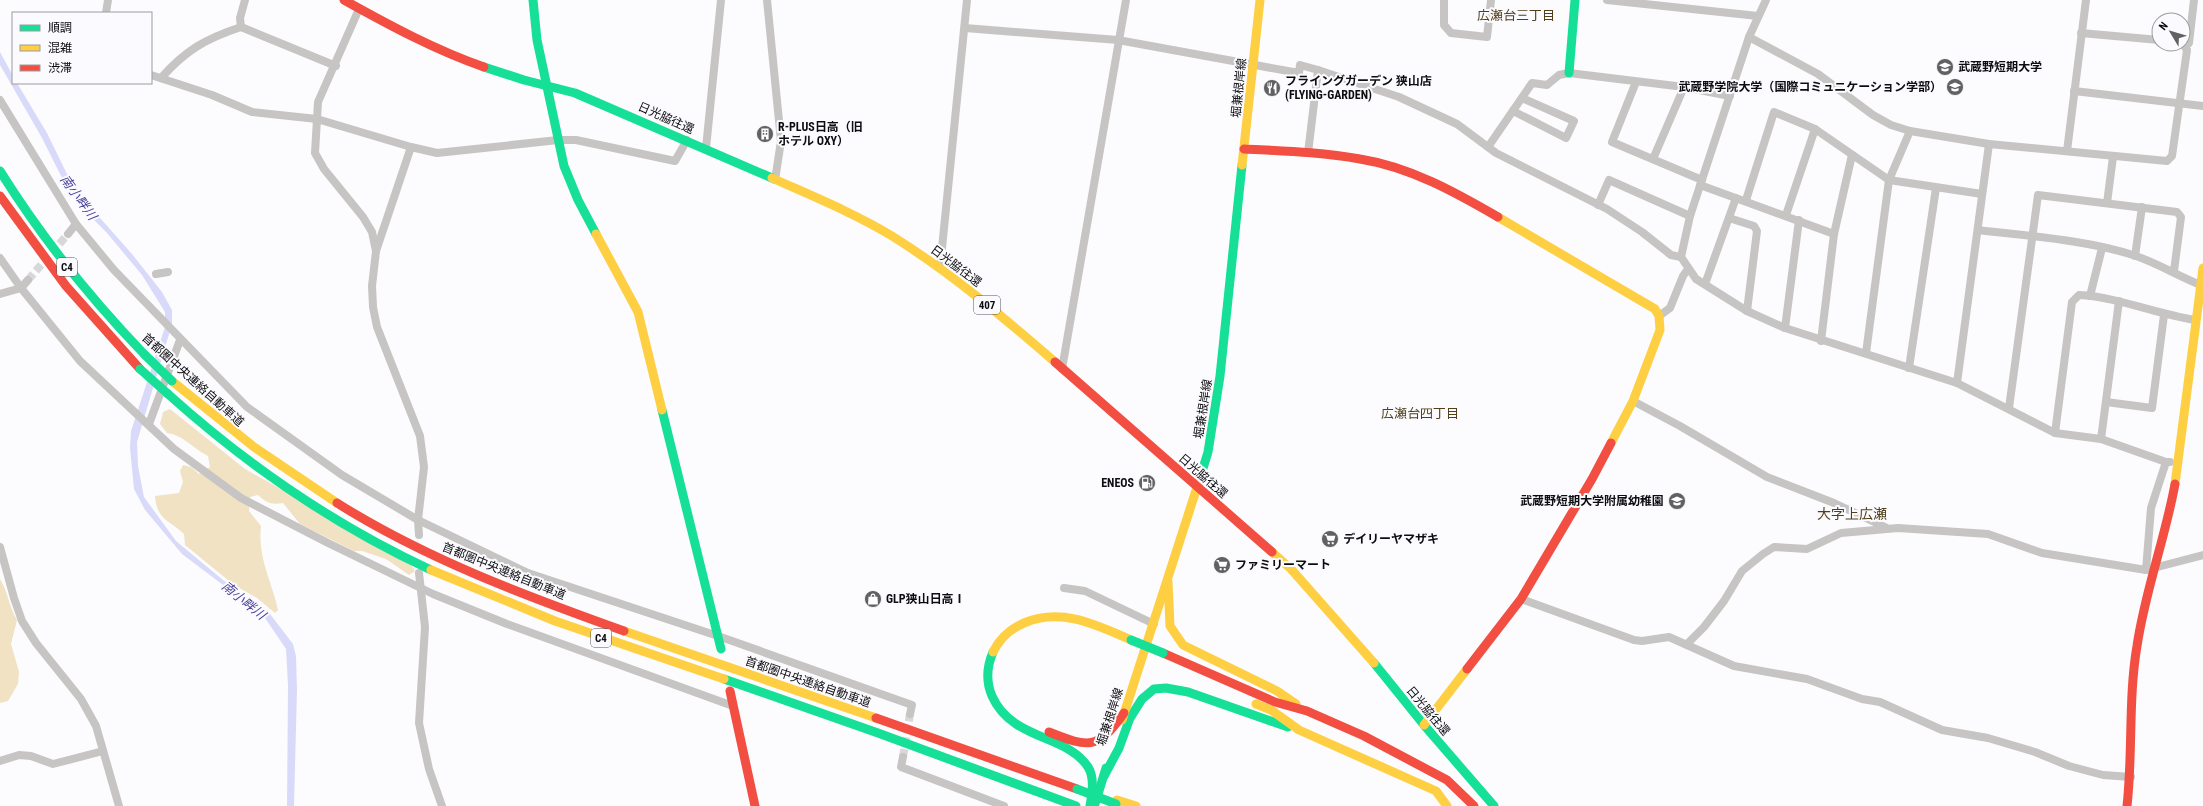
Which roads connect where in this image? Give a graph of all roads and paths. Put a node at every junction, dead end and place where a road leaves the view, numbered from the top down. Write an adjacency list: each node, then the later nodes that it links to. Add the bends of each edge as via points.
1 (108, 0): 18 (street)
2 (245, 0): 21 (street, via 240,18)
3 (344, 0): 17 (main road, 日光脇往還 / 407)
4 (533, 0): 35 (main road, via 537,40)
5 (720, 0): 52 (street)
6 (766, 0): 60 (street, via 781,141)
7 (968, 0): 22 (street)
8 (1126, 0): 26 (street)
9 (1260, 0): 28 (main road, 堀兼根岸線)
10 (1444, 0): 11 (street, via 1444,25 1451,33 1487,37)
11 (1491, 0)
12 (1575, 0): 31 (main road)
13 (1607, 0): 19 (street)
14 (1766, 0): 19 (street)
15 (2086, 0): 23 (street)
16 (2194, 0): 20 (street)
17 (359, 9): 29 (street); 35 (main road, 日光脇往還 / 407, via 458,58)
18 (106, 12)
19 (1758, 16): 24 (street)
20 (2191, 26)
21 (241, 27): 29 (street); 33 (street, via 186,52)
22 (965, 28): 26 (street); 85 (street)
23 (2081, 32): 25 (street); 37 (street)
24 (1750, 37): 38 (street); 46 (street, via 1818,74 1873,115 1891,125)
25 (2151, 39)
26 (1118, 40): 28 (street); 107 (street)
27 (2187, 52): 41 (street)
28 (1254, 64): 30 (street, via 1299,73 1300,66); 53 (main road, 堀兼根岸線)
29 (336, 66): 44 (street, via 318,102)
30 (1318, 70): 50 (street, via 1430,110 1457,124); 55 (street)
31 (1568, 74): 34 (street); 39 (street, via 1559,75 1547,85 1532,83)
32 (152, 75): 33 (street)
33 (161, 78): 44 (street, via 252,112)
34 (1636, 82): 36 (street); 58 (street, via 1612,142)
35 (547, 87): 47 (main road); 48 (main road, 日光脇往還 / 407, via 575,93)
36 (1684, 87): 38 (street); 58 (street)
37 (2074, 91): 41 (street); 54 (street)
38 (1730, 96): 62 (street)
39 (1522, 98): 43 (street); 43 (street, via 1574,121 1566,138)
40 (0, 100): 75 (street)
41 (2179, 103): 42 (street); 57 (street, via 2170,160)
42 (2203, 106)
43 (1513, 111): 50 (street)
44 (317, 119): 51 (street); 81 (street, via 315,153 324,169 372,232)
45 (1815, 129): 56 (street); 67 (street, via 1774,112); 71 (street)
46 (1910, 131): 49 (street); 61 (street)
47 (558, 140): 48 (street, via 576,140 675,161); 51 (street, via 437,153); 130 (main road, via 564,166 578,200 638,312)
48 (687, 140): 52 (main road, 日光脇往還 / 407)
49 (1989, 144): 54 (street); 64 (street)
50 (1488, 147): 69 (street)
51 (411, 148): 81 (street)
52 (706, 148): 60 (main road, 日光脇往還 / 407)
53 (1244, 149): 55 (main road); 117 (main road, 堀兼根岸線, via 1220,376 1208,452)
54 (2067, 151): 57 (street)
55 (1308, 153): 100 (main road, via 1386,165 1456,193 1654,309)
56 (1852, 155): 61 (street); 78 (street)
57 (2113, 157): 68 (street)
58 (1653, 159): 62 (street)
59 (0, 171): 147 (main road, 首都圏中央連絡自動車道 / C4, bridge, via 35,224 90,298 145,355 240,438 309,486 365,520 438,557 542,600)
60 (775, 180): 85 (main road, 日光脇往還 / 407, via 855,216)
61 (1889, 180): 63 (street); 105 (street)
62 (1701, 183): 66 (street); 72 (street)
63 (1936, 188): 64 (street); 106 (street)
64 (1982, 194): 76 (street)
65 (0, 196): 153 (main road, 首都圏中央連絡自動車道 / C4, bridge, via 76,300 140,369 203,426 270,478 359,534 432,570 543,616 947,757)
66 (1736, 198): 67 (street); 73 (street)
67 (1746, 200): 71 (street)
68 (2107, 203): 70 (street); 79 (street, via 2038,195)
69 (1598, 205): 72 (street, via 1609,180); 83 (street, via 1642,232 1671,255)
70 (2142, 207): 82 (street); 88 (street, via 2177,212 2181,217)
71 (1786, 215): 74 (street)
72 (1690, 216): 83 (street)
73 (1729, 218): 92 (street); 98 (street, via 1754,226 1757,231)
74 (1799, 220): 78 (street); 102 (street)
75 (76, 224): 77 (street); 103 (street, via 114,270)
76 (1978, 230): 79 (street); 108 (street)
77 (68, 234)
78 (1834, 234): 104 (street)
79 (2032, 237): 80 (street); 111 (street)
80 (2102, 248): 82 (street); 96 (street)
81 (376, 251): 118 (street, via 372,286 377,327 420,436 424,467)
82 (2135, 256): 88 (street)
83 (1681, 257): 86 (street)
84 (0, 258): 94 (street)
85 (940, 268): 107 (main road, 日光脇往還 / 407, via 1019,331)
86 (1688, 268): 92 (street, via 1696,279); 100 (street, via 1670,308)
87 (2203, 268): 93 (main road)
88 (2174, 271): 93 (street)
89 (168, 272): 90 (street)
90 (156, 274)
91 (28, 280): 94 (street)
92 (1705, 284): 98 (street)
93 (2202, 286): 101 (main road)
94 (20, 288): 95 (street); 112 (street, via 80,361)
95 (0, 294)
96 (2090, 296): 97 (street); 113 (street, via 2079,295 2072,302)
97 (2119, 301): 99 (street); 110 (street)
98 (1747, 311): 102 (street)
99 (2164, 315): 101 (street); 110 (street, via 2152,408)
100 (1659, 316): 109 (main road, via 1660,330)
101 (2195, 320): 116 (main road)
102 (1785, 328): 104 (street)
103 (180, 340): 112 (street); 118 (street, via 247,407 342,475)
104 (1821, 341): 105 (street)
105 (1866, 353): 106 (street)
106 (1909, 368): 108 (street)
107 (1062, 370): 117 (main road, 日光脇往還 / 407)
108 (1957, 383): 111 (street)
109 (1633, 401): 119 (street, via 1767,477); 128 (main road, via 1592,479)
110 (2106, 402): 114 (street)
111 (2009, 408): 113 (street)
112 (149, 424): 126 (street, via 174,449 241,498)
113 (2055, 433): 114 (street)
114 (2101, 439): 115 (street)
115 (2166, 462): 116 (street); 123 (street, via 2151,508)
116 (2178, 464): 123 (main road, via 2171,505)
117 (1198, 487): 125 (main road, 堀兼根岸線); 139 (main road, 日光脇往還 / 407, via 1318,597)
118 (418, 520): 120 (street); 130 (street, via 528,573)
119 (1891, 529): 123 (street, via 1988,534 2042,553); 132 (street, via 1841,533 1807,549 1774,547 1742,571 1724,601)
120 (419, 535)
121 (0, 547): 141 (street, via 22,621 81,700 96,726)
122 (2203, 555): 123 (street)
123 (2150, 569): 145 (main road, via 2134,668)
124 (419, 573): 126 (street)
125 (1168, 582): 129 (main road, 堀兼根岸線); 136 (main road, via 1170,626 1183,645 1277,691)
126 (420, 587): 135 (street, via 507,624); 150 (street, via 425,627 419,723 429,769)
127 (1064, 588): 129 (street, via 1085,591)
128 (1521, 599): 132 (street, via 1634,640 1642,642 1669,637); 139 (main road)
129 (1154, 624): 137 (main road, 堀兼根岸線)
130 (718, 636): 133 (main road); 138 (street, via 912,705)
131 (1130, 644): 136 (main road, bridge, via 1163,653 1275,702); 137 (main road, via 1086,630 1041,624 1016,634 998,660 997,681 1002,696 1012,709 1026,720 1048,732 1080,744 1091,744 1104,738 1114,729); 140 (main road, via 1159,662 1270,710); 154 (main road, via 1085,620 1060,616 1044,617 1027,621 1008,631 997,643 990,659 986,676 990,692 999,708 1024,731 1073,754 1083,762 1092,781)
132 (1688, 644): 145 (street, via 1734,666 1807,679 1862,699 1880,702 1942,730 1988,738 2035,752 2069,766)
133 (721, 649)
134 (730, 691): 135 (main road)
135 (733, 706): 151 (main road)
136 (1306, 711): 158 (main road, via 1447,780)
137 (1124, 713): 144 (main road, 堀兼根岸線)
138 (910, 714)
139 (1424, 725): 159 (main road, 日光脇往還 / 407)
140 (1298, 730): 144 (main road, via 1188,692 1166,688 1154,689 1142,699 1130,718 1119,748); 146 (main road)
141 (103, 751): 143 (street, via 53,764 31,756 19,755); 149 (street)
142 (903, 756): 152 (street, via 901,767)
143 (0, 761)
144 (1104, 776): 155 (main road, 堀兼根岸線)
145 (2131, 777): 160 (main road)
146 (1436, 791): 148 (main road); 157 (main road)
147 (1117, 803): 156 (main road, 首都圏中央連絡自動車道)
148 (1457, 804)
149 (120, 806)
150 (442, 806)
151 (755, 806)
152 (1004, 806)
153 (1075, 806)
154 (1090, 806)
155 (1094, 806)
156 (1136, 806)
157 (1447, 806)
158 (1474, 806)
159 (1494, 806)
160 (2127, 806)

